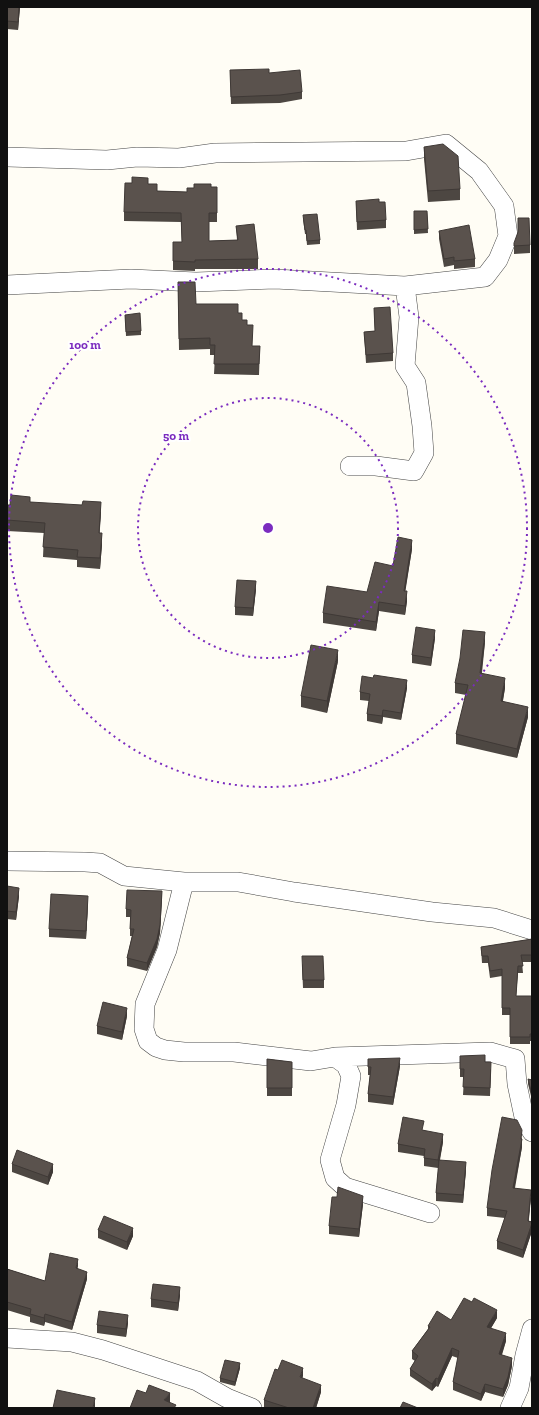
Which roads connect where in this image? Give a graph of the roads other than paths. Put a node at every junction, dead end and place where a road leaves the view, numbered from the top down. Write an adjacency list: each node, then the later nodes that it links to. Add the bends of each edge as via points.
1 (7, 157): 3 (street, via 107,160 137,157 179,158 215,152 406,151 446,144 479,171 504,206 508,236 498,260 485,277)
2 (7, 285): 3 (street, via 131,279 196,282 275,279)
3 (405, 286): 4 (street, via 409,318 405,366 416,383 424,453 414,471 376,466)
4 (350, 466)
5 (7, 861): 6 (street, via 85,862 100,864 124,876)
6 (184, 882): 7 (street, via 238,882 432,912 494,918); 8 (street, via 167,950 145,1004 144,1029 148,1041 165,1050 184,1052 234,1052 311,1061)
7 (532, 930)
8 (335, 1057): 9 (street, via 490,1052 516,1058 517,1084 524,1117); 10 (street, via 346,1065 351,1076 346,1105 330,1160 335,1178 345,1187)
9 (532, 1132)
10 (430, 1213)
11 (532, 1329): 14 (street, via 519,1388)
12 (7, 1338): 13 (street, via 72,1342 103,1350 197,1381 227,1398)
13 (252, 1408)
14 (510, 1408)

